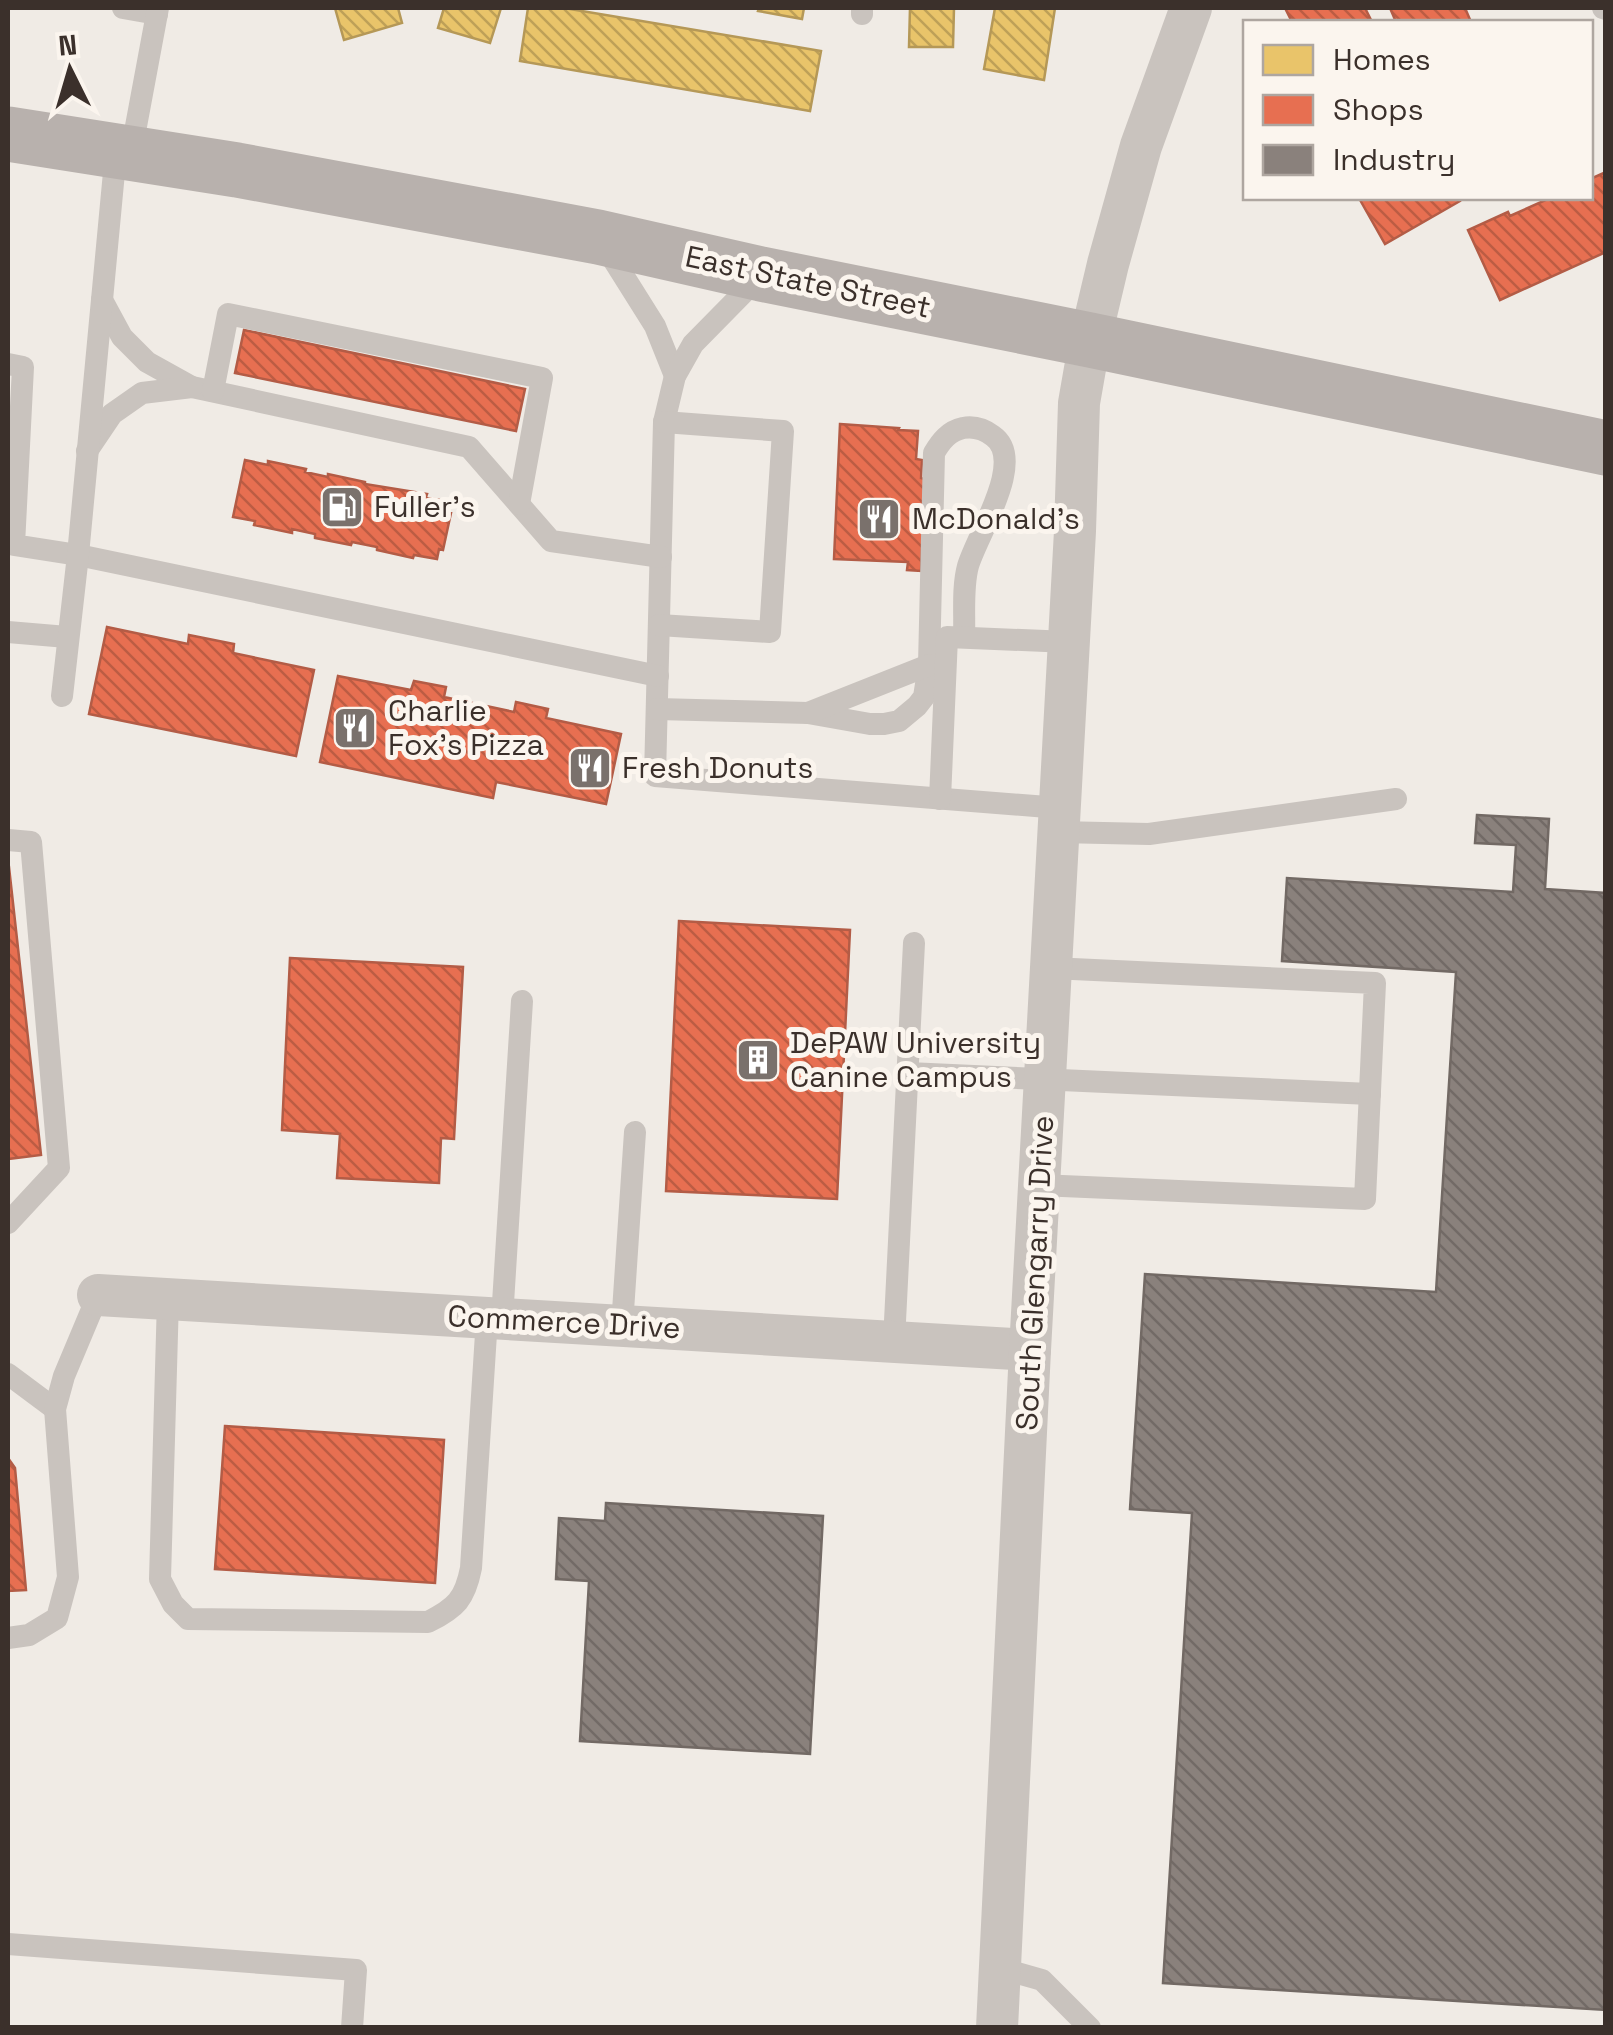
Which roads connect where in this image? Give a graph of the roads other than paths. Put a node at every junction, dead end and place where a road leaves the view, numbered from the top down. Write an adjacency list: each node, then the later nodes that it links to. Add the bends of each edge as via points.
1 (123, 8): 3 (lane)
2 (1191, 8): 9 (street, South Glengarry Drive, via 1142,146)
3 (157, 11): 5 (lane)
4 (8, 134): 5 (main road, East State Street)
5 (124, 152): 6 (main road, East State Street); 8 (lane)
6 (598, 237): 7 (main road, East State Street); 11 (lane, via 655,326)
7 (762, 274): 9 (main road, East State Street); 11 (lane, via 694,344)
8 (102, 300): 12 (lane, via 122,337 147,362); 15 (lane)
9 (1090, 340): 14 (main road, East State Street); 24 (street, South Glengarry Drive, via 1080,403)
10 (8, 364): 17 (lane, via 23,367)
11 (675, 376): 13 (lane)
12 (203, 389): 15 (lane, via 142,393 112,414); 16 (lane, via 469,447); 16 (lane, via 228,314 542,378)
13 (664, 422): 19 (lane); 20 (lane, via 783,431 770,632)
14 (1606, 448)
15 (86, 453): 18 (lane)
16 (520, 504): 19 (lane, via 551,541)
17 (11, 544): 18 (lane)
18 (78, 554): 22 (lane); 26 (lane)
19 (660, 557): 20 (lane)
20 (659, 625): 26 (lane)
21 (8, 632): 22 (lane)
22 (67, 637): 27 (lane)
23 (964, 637): 24 (lane); 25 (lane, via 967,569 1002,485 1005,451 989,433 966,427 934,453); 30 (lane, via 946,637)
24 (1069, 642): 32 (street, South Glengarry Drive)
25 (929, 665): 29 (lane); 29 (lane, via 924,697 898,721 870,724)
26 (658, 676): 28 (lane)
27 (62, 696)
28 (657, 709): 29 (lane); 30 (lane, via 655,776)
29 (808, 713)
30 (940, 799): 32 (lane)
31 (1396, 799): 32 (lane, via 1149,834)
32 (1059, 820): 35 (street, South Glengarry Drive)
33 (8, 840): 42 (lane, via 31,842 59,1168)
34 (914, 943): 37 (lane)
35 (1051, 968): 38 (street, South Glengarry Drive); 39 (lane, via 1376,983)
36 (522, 1001): 45 (lane)
37 (908, 1073): 38 (lane); 47 (lane)
38 (1045, 1080): 39 (lane); 41 (street, South Glengarry Drive)
39 (1370, 1094): 41 (lane, via 1365,1200)
40 (635, 1132): 46 (lane)
41 (1038, 1185): 48 (street, South Glengarry Drive)
42 (8, 1223)
43 (98, 1295): 44 (street, Commerce Drive); 50 (lane)
44 (168, 1298): 45 (street, Commerce Drive); 45 (lane, via 160,1579 188,1619 428,1622 449,1612 467,1591 471,1568)
45 (495, 1318): 46 (street, Commerce Drive)
46 (622, 1326): 47 (street, Commerce Drive)
47 (894, 1341): 48 (street, Commerce Drive)
48 (1030, 1350): 53 (street, South Glengarry Drive)
49 (8, 1374): 50 (lane)
50 (54, 1409): 51 (lane, via 68,1577 57,1618 29,1635)
51 (8, 1638)
52 (8, 1944): 54 (lane, via 356,1970)
53 (1000, 1968): 55 (street, South Glengarry Drive); 56 (lane, via 1042,1980)
54 (352, 2028)
55 (997, 2028)
56 (1090, 2028)

